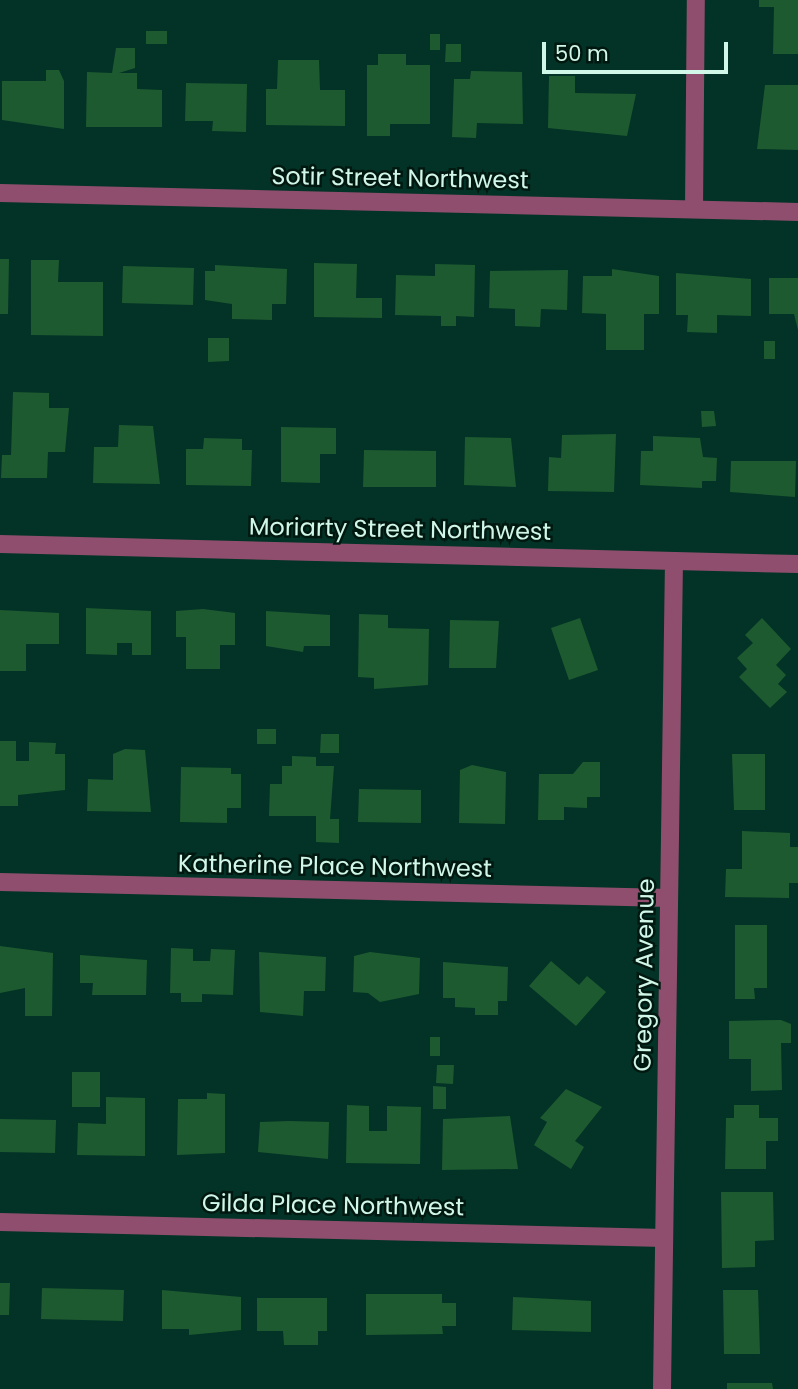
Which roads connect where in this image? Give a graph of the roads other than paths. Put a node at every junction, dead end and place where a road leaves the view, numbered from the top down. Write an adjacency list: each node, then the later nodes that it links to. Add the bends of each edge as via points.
1 (696, 0): 3 (street)
2 (0, 193): 3 (street, Sotir Street Northwest)
3 (694, 209): 4 (street, Sotir Street Northwest)
4 (798, 212)
5 (0, 544): 6 (street, Moriarty Street Northwest)
6 (674, 561): 7 (street, Moriarty Street Northwest); 9 (street, Gregory Avenue)
7 (798, 564)
8 (0, 882): 9 (street, Katherine Place Northwest)
9 (669, 898): 11 (street, Gregory Avenue)
10 (0, 1222): 11 (street, Gilda Place Northwest)
11 (664, 1238): 12 (street, Gregory Avenue)
12 (662, 1389)

